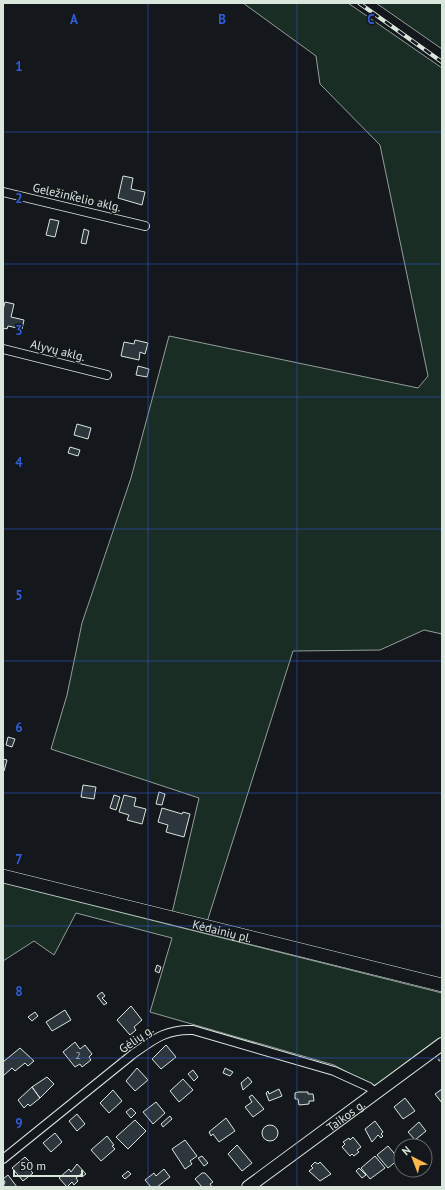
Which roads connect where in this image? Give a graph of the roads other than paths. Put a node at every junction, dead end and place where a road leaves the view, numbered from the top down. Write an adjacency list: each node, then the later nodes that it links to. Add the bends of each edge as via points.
1 (3, 192): 2 (street, Geležinkelio aklg.)
2 (145, 226)
3 (3, 349): 4 (street, Alyvų aklg.)
4 (107, 375)
5 (3, 876): 6 (main road, Kėdainių pl.)
6 (442, 986)
7 (442, 1044): 8 (main road, Taikos g.)
8 (376, 1093): 9 (street, Gėlių g., via 369,1087 334,1071 193,1030 169,1031 133,1054); 10 (main road, Taikos g.)
9 (3, 1159)
10 (248, 1187)

